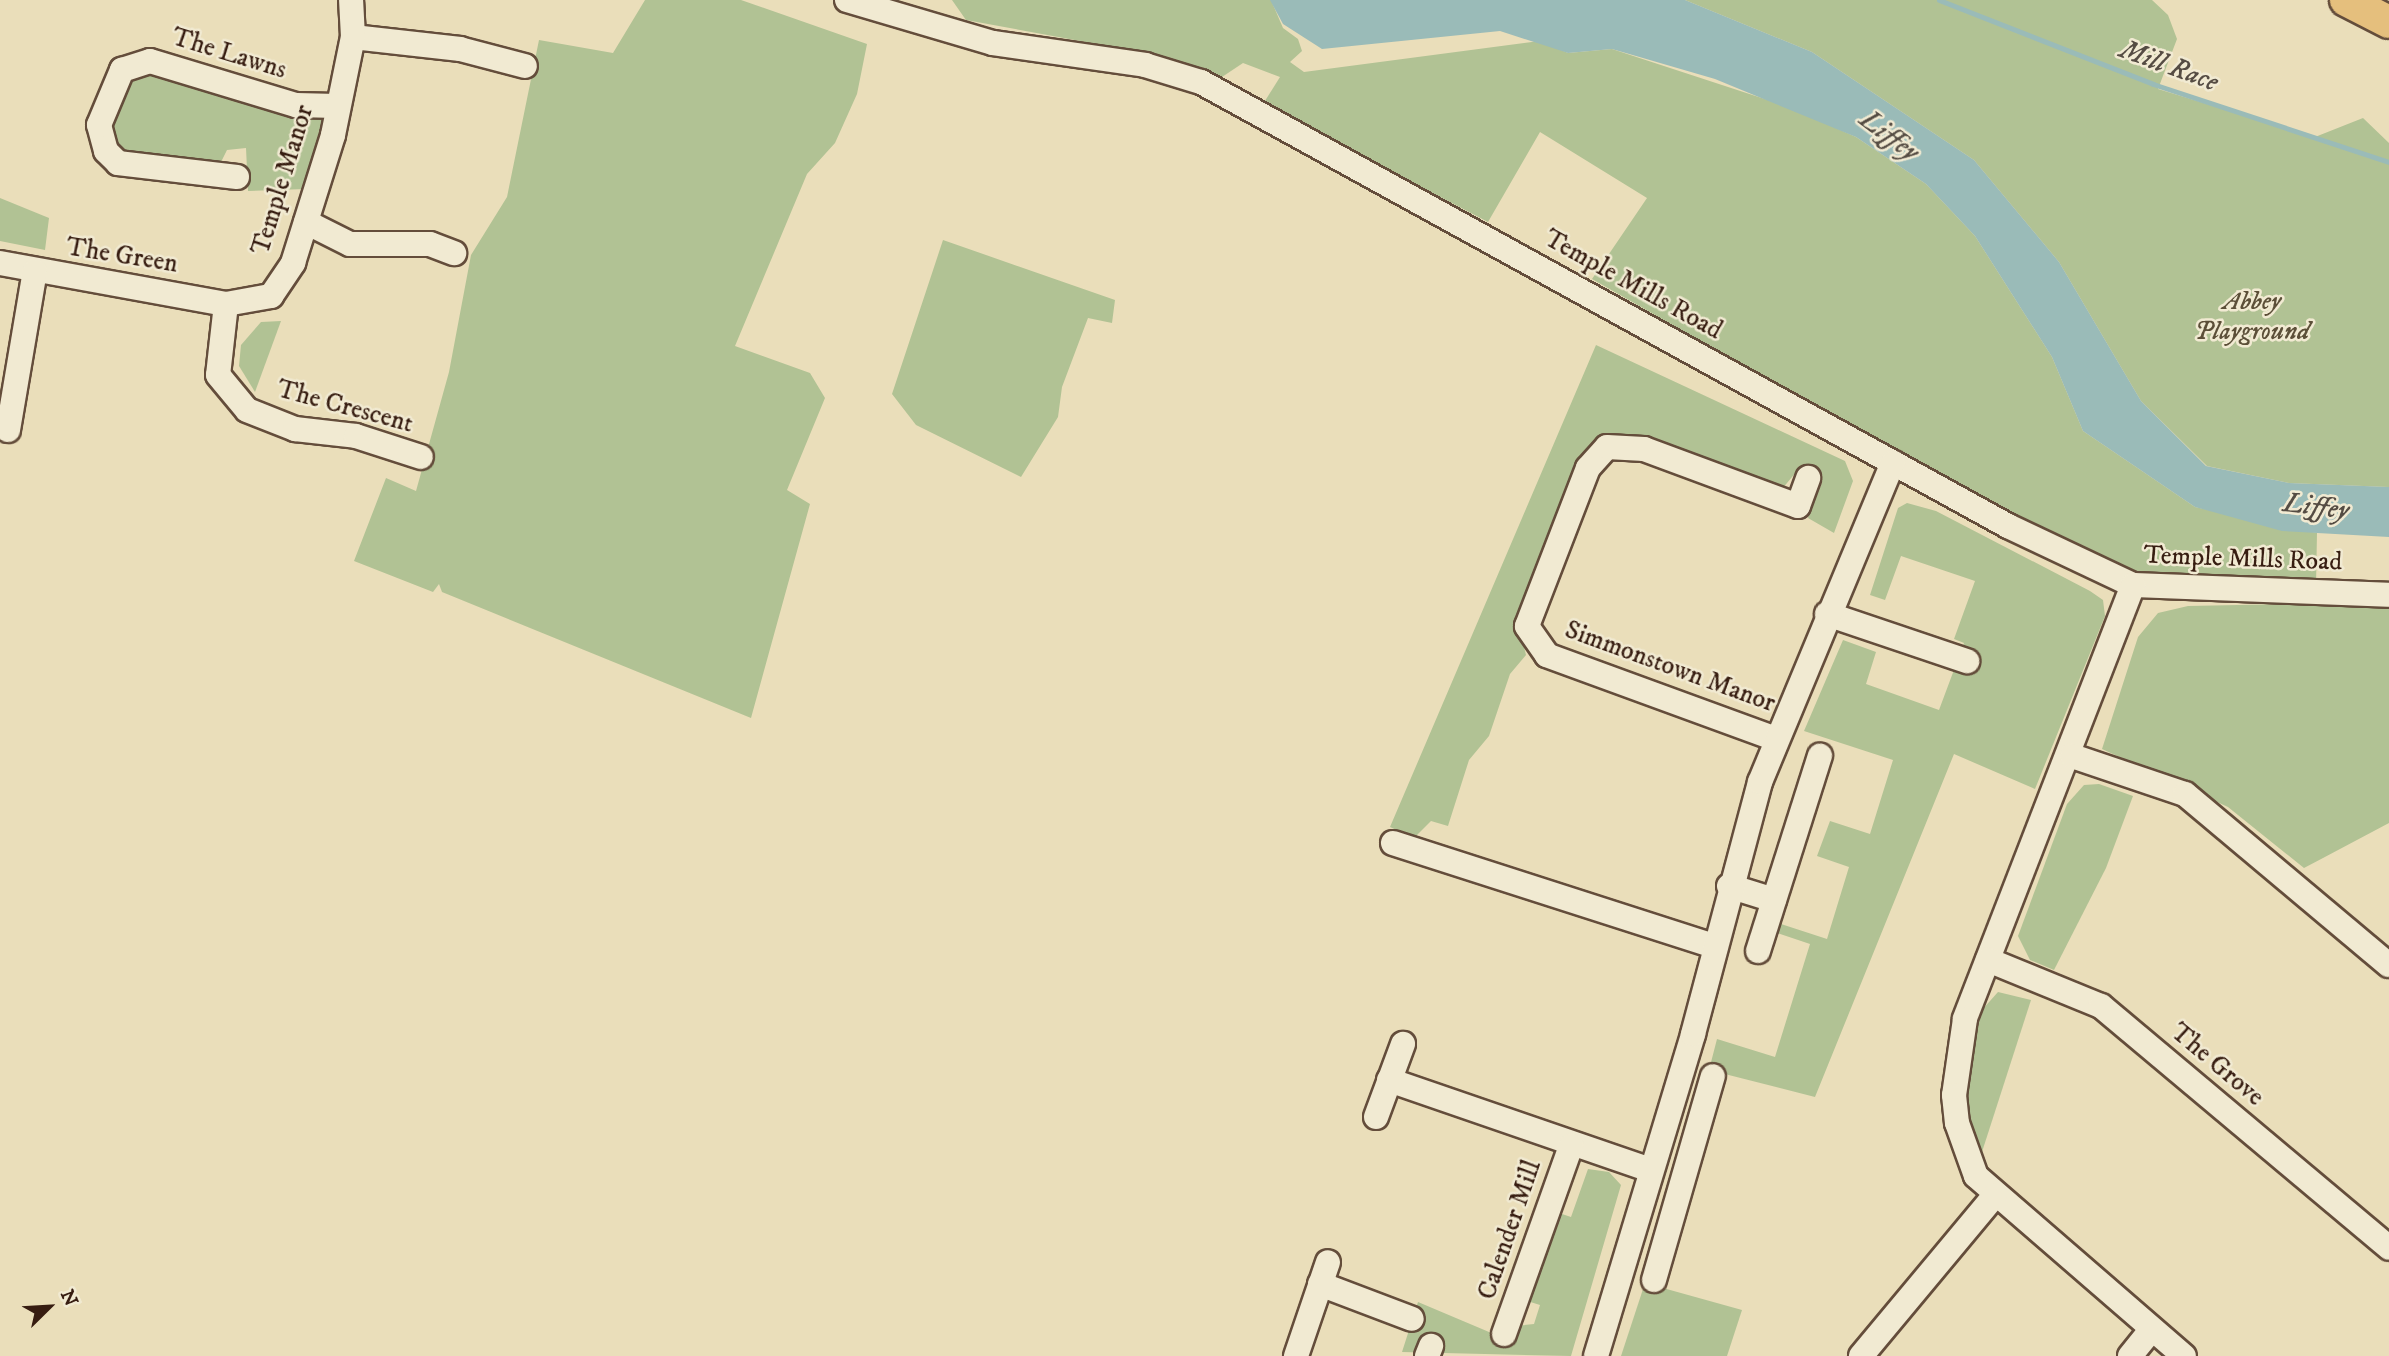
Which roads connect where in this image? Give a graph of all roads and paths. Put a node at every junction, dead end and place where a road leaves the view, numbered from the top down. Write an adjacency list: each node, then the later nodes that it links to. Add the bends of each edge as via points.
1 (351, 0): 5 (street, Temple Manor)
2 (847, 0): 16 (street, Temple Mills Road, via 993,43 1134,63 1201,82)
3 (2346, 0): 4 (main road)
4 (2389, 22)
5 (353, 37): 6 (street, via 460,49); 7 (street, Temple Manor)
6 (526, 66)
7 (337, 106): 8 (street, The Lawns, via 286,102 150,61 122,70 99,125 106,151 118,163); 9 (street, Temple Manor)
8 (237, 177)
9 (306, 222): 10 (street, via 350,244 430,244); 13 (street, Temple Manor, via 293,263 271,296)
10 (454, 253)
11 (0, 262): 12 (street, The Green)
12 (35, 271): 13 (street, The Green); 14 (street)
13 (231, 304): 15 (street, The Crescent, via 218,375 247,410 295,429 356,436)
14 (8, 430)
15 (421, 457)
16 (1894, 463): 18 (street, Temple Mills Road); 20 (street, Simmonstown Manor)
17 (1808, 478): 22 (street, Simmonstown Manor, via 1798,506 1644,449 1607,447 1588,468 1527,626 1548,655)
18 (2133, 585): 19 (street, Temple Mills Road); 24 (street)
19 (2389, 594)
20 (1827, 614): 21 (street); 22 (street, Simmonstown Manor)
21 (1967, 661)
22 (1776, 739): 26 (street, Simmonstown Manor)
23 (1820, 756): 27 (street)
24 (2072, 756): 30 (street); 31 (street, via 2185,794)
25 (1394, 843): 28 (street)
26 (1729, 886): 27 (street); 28 (street, Simmonstown Manor)
27 (1774, 900): 29 (street)
28 (1716, 947): 37 (street, Simmonstown Manor)
29 (1758, 951)
30 (1988, 960): 38 (street, via 1956,1054 1954,1095 1965,1153); 41 (street, The Grove, via 2101,1006)
31 (2389, 964)
32 (1403, 1044): 34 (street)
33 (1713, 1076): 40 (street)
34 (1389, 1080): 35 (street); 36 (street, Calender Mill)
35 (1376, 1117)
36 (1571, 1146): 37 (street, Calender Mill); 45 (street, Calender Mill)
37 (1651, 1170): 39 (street, Simmonstown Manor)
38 (1995, 1195): 44 (street); 48 (street)
39 (1640, 1213): 40 (street); 47 (street, Simmonstown Manor)
40 (1670, 1222): 42 (street)
41 (2389, 1248)
42 (1654, 1280)
43 (1412, 1319): 46 (street, via 1324,1273)
44 (2151, 1330): 49 (street); 50 (street)
45 (1504, 1334)
46 (1296, 1356)
47 (1596, 1356)
48 (1861, 1356)
49 (2130, 1356)
50 (2184, 1356)

